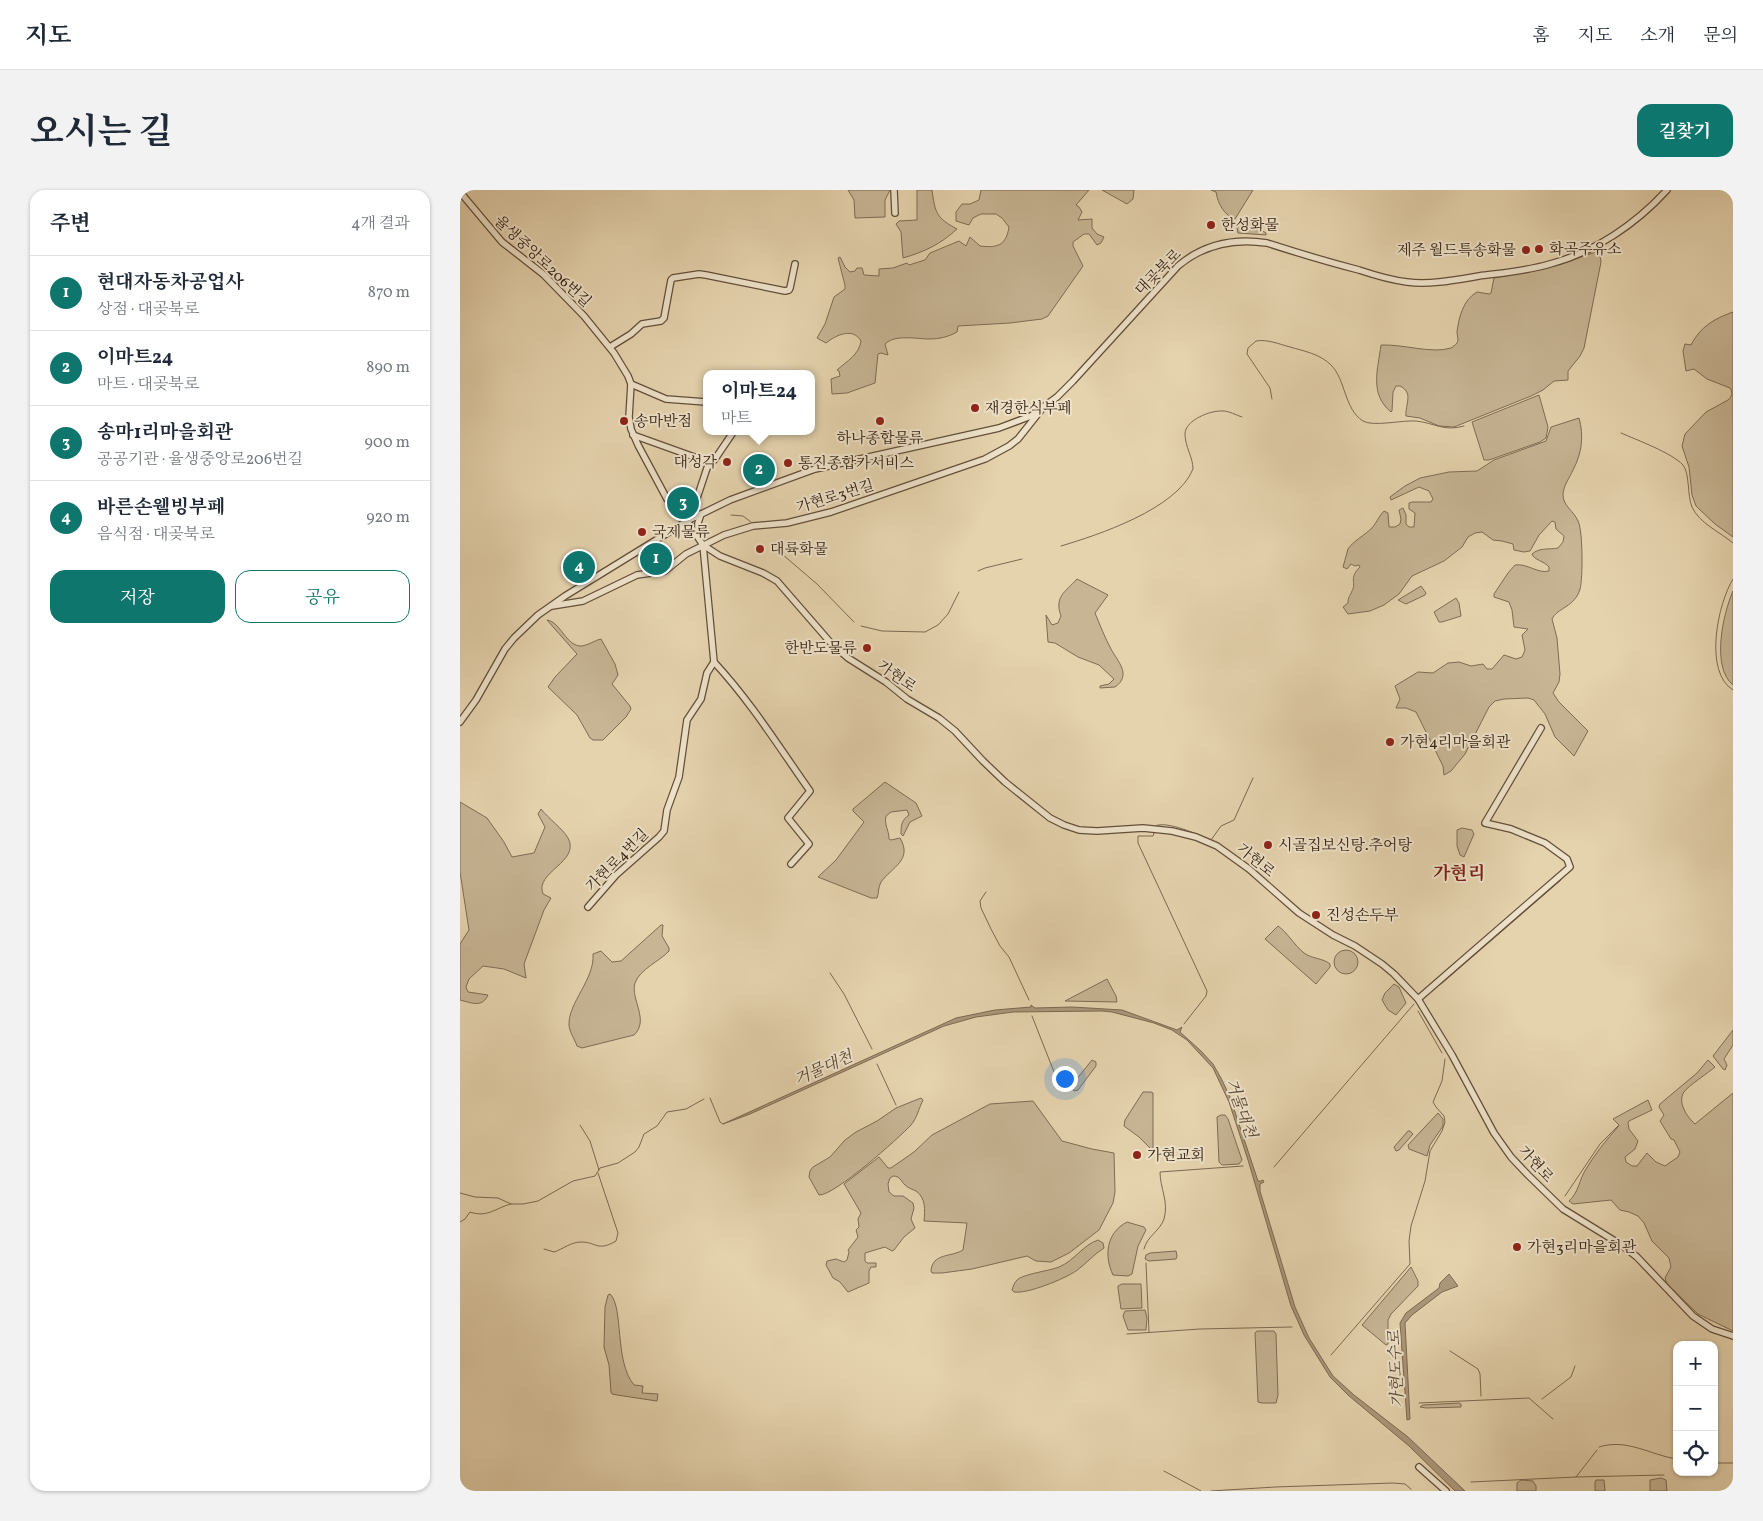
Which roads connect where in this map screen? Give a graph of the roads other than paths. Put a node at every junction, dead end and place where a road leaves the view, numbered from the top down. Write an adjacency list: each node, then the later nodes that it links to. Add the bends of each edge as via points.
1 (894, 190): 4 (street)
2 (1667, 190): 9 (street, 대곶북로, via 1652,206 1615,234 1570,258 1531,269 1430,283 1399,281 1267,243 1251,241 1210,247 1178,266 1073,381)
3 (460, 192): 6 (street, 율생중앙로206번길, via 502,242 543,274)
4 (895, 212)
5 (795, 264): 6 (street, via 789,290 706,275 673,278 664,318 642,324)
6 (610, 348): 7 (street, 율생중앙로206번길)
7 (630, 384): 8 (street, via 666,399); 10 (street, 율생중앙로206번길, via 629,416)
8 (703, 402)
9 (1042, 408): 13 (street, 대곶북로, via 1020,421 999,428 815,469); 18 (street, 가현로3번길, via 1018,438 985,460 831,512 787,523 753,526)
10 (633, 435): 12 (street); 15 (street, 율생중앙로206번길, via 666,499)
11 (727, 435): 12 (street)
12 (711, 464): 14 (street, via 697,498)
13 (702, 513): 14 (street, 대곶북로); 17 (street)
14 (695, 517): 15 (street, 대곶북로)
15 (687, 521): 16 (street, 대곶북로); 17 (street, 가현로)
16 (675, 529): 17 (street, via 690,532); 19 (street, 대곶북로)
17 (698, 538): 18 (street, 가현로)
18 (703, 545): 19 (street, 대곶북로, via 665,571 637,574 582,602); 20 (street, 가현로4번길); 25 (street, 가현로, via 720,556 777,580 838,649 907,699 940,718 1005,782 1050,818 1080,830 1144,828 1172,831 1217,846 1244,865 1298,913 1382,964)
19 (550, 607): 21 (street, 대곶북로, via 526,625 505,649)
20 (714, 662): 23 (street, via 776,739 810,791 788,818 810,844); 24 (street, 가현로4번길, via 707,673 701,699 687,720 681,766 664,831 616,875)
21 (460, 722)
22 (1541, 728): 25 (street, via 1485,824 1511,829 1545,843 1566,859 1570,867)
23 (791, 864)
24 (588, 907)
25 (1418, 999): 26 (street, 가현로, via 1494,1133 1528,1175 1563,1209 1637,1257 1693,1316 1712,1329)
26 (1733, 1336)
27 (1419, 1467): 28 (street)
28 (1446, 1491)

